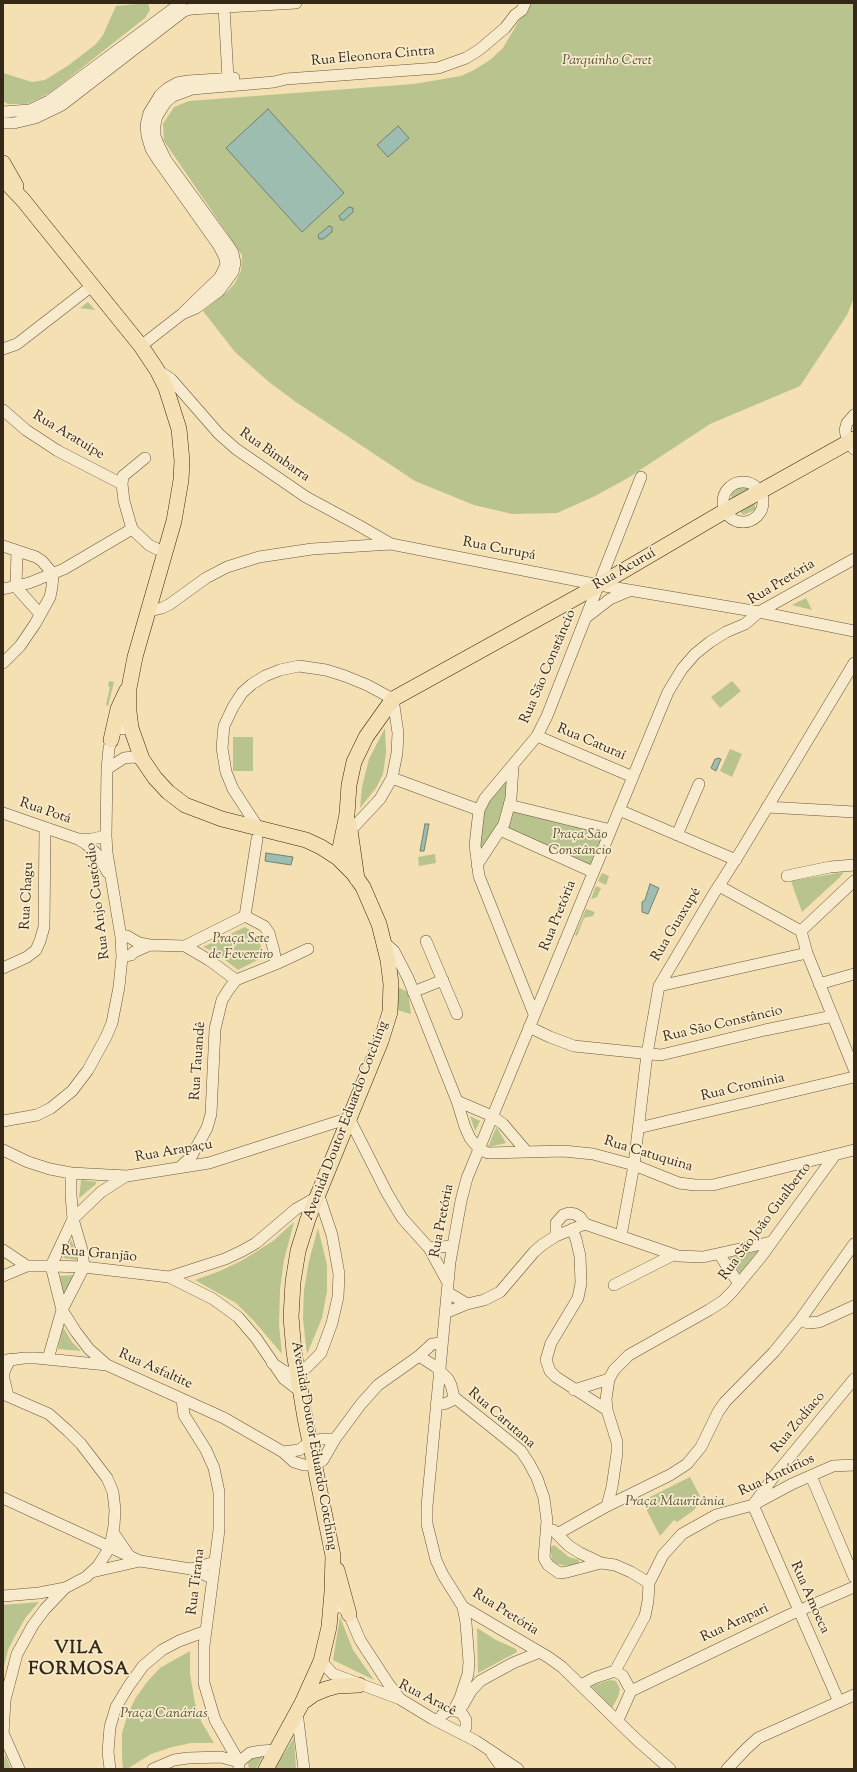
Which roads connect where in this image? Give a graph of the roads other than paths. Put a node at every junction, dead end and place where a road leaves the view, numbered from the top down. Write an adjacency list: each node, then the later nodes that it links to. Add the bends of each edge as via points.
1 (181, 3): 9 (street, via 49,101 30,110)
2 (296, 3): 5 (street)
3 (517, 3): 6 (street)
4 (525, 3): 6 (street, Rua Eleonora Cintra, via 522,10)
5 (224, 7): 7 (street); 10 (street, via 184,11 62,105 35,118)
6 (515, 15): 8 (street, Rua Eleonora Cintra, via 505,28 479,50 466,58 438,68)
7 (228, 78): 8 (street, Rua Eleonora Cintra); 15 (street, Rua Eleonora Cintra, via 188,80 168,88 160,95 149,113 146,125 151,149 225,258 224,271 220,277)
8 (286, 79): 15 (street, Rua Eleonora Cintra, via 192,89 173,96 157,116 156,136 166,160 228,245 235,263 233,272 219,291 196,308)
9 (3, 112)
10 (3, 124)
11 (3, 162): 13 (main road, Avenida Doutor Eduardo Cotching)
12 (3, 179): 13 (main road, Avenida Doutor Eduardo Cotching)
13 (23, 200): 14 (main road, Avenida Doutor Eduardo Cotching)
14 (93, 285): 16 (main road, Avenida Doutor Eduardo Cotching); 17 (street, via 17,344)
15 (182, 314): 16 (street, Rua Eleonora Cintra)
16 (141, 346): 18 (main road, Avenida Doutor Eduardo Cotching)
17 (3, 349)
18 (157, 370): 27 (street, Rua Bimbarra, via 171,379 219,434 236,449 306,497); 41 (main road, Avenida Doutor Eduardo Cotching, via 174,409 182,461 174,521)
19 (3, 410): 24 (street, Rua Aratuípe, via 26,430 58,451)
20 (854, 415): 21 (street, via 845,430)
21 (852, 444): 25 (main road, Rua Acuruí)
22 (145, 458): 24 (street, via 123,476)
23 (641, 477): 36 (street, Rua São Constâncio)
24 (122, 484): 28 (street)
25 (760, 492): 26 (main road, Rua Acuruí); 26 (street, via 761,510 752,520 740,522)
26 (725, 511): 36 (main road, Rua Acuruí)
27 (363, 528): 29 (street, Rua Bimbarra); 31 (street, via 364,540)
28 (132, 529): 32 (street); 35 (street)
29 (391, 544): 31 (street, Rua Curupá); 36 (street, Rua Curupá)
30 (3, 546): 33 (street)
31 (355, 546): 41 (street, Rua Curupá, via 274,555 227,567 167,605)
32 (157, 549)
33 (17, 551): 35 (street, via 36,557); 37 (street)
34 (854, 559): 42 (street, Rua Pretória)
35 (53, 574): 37 (street); 43 (street, via 50,597)
36 (599, 585): 39 (street, Rua Curupá); 44 (street, Rua São Constâncio); 50 (main road, Rua Acuruí)
37 (16, 587): 38 (street); 43 (street)
38 (3, 589)
39 (630, 590): 40 (street, Rua Curupá); 44 (street, via 610,599)
40 (740, 609): 42 (street, Rua Curupá); 46 (street, Rua Pretória)
41 (149, 611): 49 (main road, Avenida Doutor Eduardo Cotching)
42 (759, 612): 45 (street, Rua Curupá); 46 (street, Rua Pretória, via 745,624)
43 (40, 614): 47 (street, via 20,646)
44 (587, 617): 52 (street, Rua São Constâncio)
45 (854, 631)
46 (726, 632): 57 (street, Rua Pretória, via 695,654 682,669 668,692)
47 (3, 663)
48 (854, 664): 61 (street, Rua Guaxupé)
49 (129, 688): 51 (main road, Avenida Doutor Eduardo Cotching); 53 (main road, via 118,709)
50 (394, 699): 58 (street, via 398,734); 66 (main road, via 366,737 354,762); 71 (street, via 345,676 299,666 265,676 242,693 224,726 222,748 226,772 233,789)
51 (131, 728): 53 (street, via 118,729); 54 (main road, Avenida Doutor Eduardo Cotching)
52 (537, 736): 55 (street, Rua São Constâncio); 57 (street, Rua Caturaí)
53 (111, 740): 56 (street, Rua Anjo Custódio)
54 (142, 759): 56 (street, via 124,758); 71 (main road, Avenida Doutor Eduardo Cotching, via 168,792 185,805)
55 (512, 766): 60 (street); 62 (street, Rua São Constâncio, via 485,798)
56 (107, 769): 73 (street, Rua Anjo Custódio)
57 (633, 777): 63 (street, Rua Pretória)
58 (392, 778): 62 (street); 70 (street, via 380,799)
59 (699, 784): 72 (street)
60 (509, 805): 68 (street); 69 (street)
61 (767, 808): 64 (street); 76 (street, Rua Guaxupé)
62 (479, 810): 77 (street, Rua São Constâncio, via 475,845)
63 (619, 810): 69 (street, Rua Pretória); 72 (street)
64 (854, 812)
65 (3, 814): 67 (street, Rua Potá)
66 (347, 814): 70 (main road); 75 (main road)
67 (45, 828): 74 (street, Rua Potá); 100 (street, Rua Chagu, via 44,927 40,941 36,950 27,957)
68 (500, 830): 77 (street); 79 (street)
69 (611, 830): 79 (street, Rua Pretória)
70 (350, 831): 82 (main road)
71 (258, 834): 75 (main road, Avenida Doutor Eduardo Cotching, via 306,840); 87 (street)
72 (677, 835): 76 (street)
73 (106, 836): 74 (street, Rua Potá); 80 (street, Rua Anjo Custódio)
74 (78, 840): 80 (street, Rua Potá, via 96,853)
75 (338, 858): 82 (main road, Avenida Doutor Eduardo Cotching)
76 (736, 860): 84 (street, Rua Guaxupé)
77 (477, 866): 109 (street, Rua São Constâncio)
78 (854, 866): 81 (street, via 830,867)
79 (593, 872): 109 (street, Rua Pretória)
80 (110, 875): 89 (street, Rua Anjo Custódio)
81 (788, 876)
82 (358, 879): 92 (main road, Avenida Doutor Eduardo Cotching, via 372,907)
83 (854, 881): 86 (street)
84 (719, 886): 88 (street); 106 (street, Rua Guaxupé)
85 (854, 894): 86 (street)
86 (839, 895): 88 (street)
87 (244, 916): 94 (street); 99 (street, via 264,926 269,933)
88 (801, 931): 97 (street)
89 (121, 937): 90 (street, via 127,936); 98 (street, Rua Anjo Custódio)
90 (133, 940): 93 (street); 96 (street)
91 (426, 941): 104 (street)
92 (385, 943): 101 (main road, Avenida Doutor Eduardo Cotching); 107 (street, via 394,951)
93 (150, 945): 94 (street); 96 (street)
94 (185, 946): 103 (street)
95 (308, 949): 99 (street)
96 (134, 952): 98 (street)
97 (807, 953): 105 (street); 106 (street)
98 (122, 958): 118 (street, Rua Anjo Custódio, via 112,1023 80,1081 51,1108 37,1115)
99 (276, 964): 103 (street)
100 (3, 968)
101 (390, 974): 107 (street, via 399,976); 117 (main road, Avenida Doutor Eduardo Cotching, via 390,1012 381,1041)
102 (854, 974): 105 (street)
103 (236, 980): 126 (street, Rua Tauandê, via 222,1000 215,1029 211,1114 207,1128 191,1157)
104 (443, 980): 107 (street); 108 (street)
105 (819, 984): 110 (street)
106 (659, 986): 112 (street, Rua Guaxupé)
107 (413, 992): 115 (street)
108 (457, 1014)
109 (534, 1014): 111 (street, Rua Pretória)
110 (833, 1016): 112 (street, Rua São Constâncio, via 661,1055); 113 (street)
111 (529, 1027): 112 (street, Rua São Constâncio, via 574,1046); 116 (street, Rua Pretória)
112 (646, 1054): 119 (street, Rua Guaxupé)
113 (854, 1069)
114 (854, 1077): 119 (street, Rua Cromínia)
115 (457, 1101): 116 (street); 120 (street, via 470,1138)
116 (492, 1116): 120 (street, Rua Pretória); 123 (street, via 503,1124)
117 (349, 1118): 126 (street, Rua Arapaçu, via 209,1163); 129 (main road, Avenida Doutor Eduardo Cotching); 138 (street, via 402,1218)
118 (6, 1123)
119 (638, 1128): 125 (street, Rua Guaxupé)
120 (479, 1148): 123 (street, Rua Catuquina, via 488,1152); 137 (street, Rua Pretória, via 467,1178)
121 (3, 1150): 127 (street, Rua Arapaçu, via 28,1162)
122 (854, 1150): 124 (street, Rua Catuquina)
123 (526, 1151): 125 (street, Rua Catuquina, via 593,1154)
124 (835, 1155): 125 (street, Rua Catuquina, via 713,1185 679,1182); 135 (street, Rua São João Gualberto)
125 (634, 1165): 134 (street, Rua Guaxupé)
126 (179, 1169): 128 (street, Rua Arapaçu)
127 (71, 1173): 128 (street, Rua Arapaçu); 130 (street)
128 (127, 1176): 130 (street, via 101,1192)
129 (319, 1196): 146 (street, via 296,1209 256,1243 242,1251); 162 (main road, Avenida Doutor Eduardo Cotching, via 308,1219 298,1251 293,1282 291,1317); 162 (street, via 336,1250 340,1274 338,1297 321,1353)
130 (73, 1220): 143 (street); 144 (street)
131 (585, 1224): 132 (street); 133 (street, via 575,1214 563,1215 556,1223); 134 (street)
132 (572, 1229): 133 (street); 165 (street, via 580,1256 582,1283 578,1298 551,1343 546,1360 550,1371)
133 (556, 1236): 150 (street, via 534,1252 500,1292 484,1300)
134 (621, 1236): 140 (street)
135 (771, 1242): 141 (street); 147 (street, Rua São João Gualberto)
136 (854, 1244): 154 (street)
137 (453, 1246): 138 (street); 149 (street, Rua Pretória)
138 (430, 1248): 149 (street)
139 (3, 1250): 142 (street)
140 (672, 1254): 141 (street, via 702,1257); 148 (street)
141 (719, 1254): 147 (street)
142 (27, 1266): 143 (street, Rua Granjão); 145 (street)
143 (50, 1266): 144 (street, Rua Granjão); 152 (street)
144 (84, 1267): 146 (street, Rua Granjão); 152 (street)
145 (3, 1276)
146 (169, 1278): 159 (street, via 213,1298 238,1317)
147 (739, 1284): 163 (street, Rua São João Gualberto, via 723,1301 629,1355 620,1362)
148 (614, 1285)
149 (448, 1288): 150 (street); 153 (street, Rua Pretória)
150 (467, 1304): 153 (street)
151 (854, 1306): 154 (street, via 819,1322 808,1323)
152 (62, 1310): 157 (street); 160 (street, via 76,1332)
153 (445, 1313): 155 (street, Rua Pretória)
154 (800, 1320): 184 (street, via 774,1352 725,1402 701,1447 688,1464)
155 (442, 1342): 156 (street, via 432,1344); 161 (street, Rua Pretória)
156 (419, 1356): 161 (street); 174 (street, via 378,1385)
157 (48, 1359): 158 (street, Rua Asfaltite); 160 (street, Rua Asfaltite)
158 (6, 1360): 168 (street)
159 (272, 1363): 162 (street, via 284,1371); 166 (street, via 284,1379)
160 (107, 1365): 171 (street, Rua Asfaltite)
161 (440, 1370): 170 (street, Rua Carutana, via 448,1379); 172 (street, Rua Pretória)
162 (297, 1373): 166 (main road, Avenida Doutor Eduardo Cotching)
163 (609, 1379): 165 (street); 173 (street, Rua São João Gualberto)
164 (854, 1379): 167 (street, Rua Zodíaco)
165 (574, 1390): 173 (street)
166 (300, 1392): 175 (main road, Avenida Doutor Eduardo Cotching)
167 (842, 1393): 169 (street); 178 (street, Rua Zodíaco)
168 (6, 1395): 186 (street, via 49,1414 95,1462 107,1478 113,1492)
169 (854, 1396)
170 (454, 1397): 172 (street, Rua Carutana, via 448,1403); 185 (street, Rua Carutana, via 525,1457 544,1498)
171 (182, 1399): 176 (street, Rua Asfaltite, via 224,1418); 191 (street, Rua Tirana, via 184,1415 214,1468 219,1492 219,1530)
172 (436, 1404): 201 (street, Rua Pretória, via 427,1524 436,1560)
173 (607, 1410): 184 (street, Rua São João Gualberto, via 613,1425 617,1453 612,1487)
174 (335, 1439): 175 (street); 177 (street, via 323,1460)
175 (310, 1442): 176 (street, via 299,1450); 177 (main road, Avenida Doutor Eduardo Cotching)
176 (283, 1452): 177 (street, Rua Asfaltite, via 294,1462)
177 (315, 1465): 189 (main road, Avenida Doutor Eduardo Cotching)
178 (783, 1465): 181 (street); 183 (street, Rua Zodíaco)
179 (854, 1465): 180 (street, Rua Antúrios, via 833,1466)
180 (811, 1476): 181 (street, Rua Antúrios); 195 (street)
181 (792, 1484): 183 (street, Rua Antúrios)
182 (3, 1498): 188 (street)
183 (753, 1505): 197 (street, Rua Antúrios, via 716,1515 682,1534 663,1555); 203 (street, Rua Amoeca)
184 (606, 1506): 187 (street)
185 (547, 1521): 187 (street); 192 (street, Rua Carutana, via 544,1558 553,1570 567,1572)
186 (113, 1532): 188 (street); 190 (street)
187 (557, 1534): 192 (street, via 580,1553)
188 (110, 1547): 190 (street); 194 (street, via 106,1556)
189 (333, 1556): 202 (main road, Avenida Doutor Eduardo Cotching); 204 (main road)
190 (135, 1559): 193 (street); 194 (street)
191 (215, 1562): 193 (street); 196 (street, Rua Tirana)
192 (601, 1562): 197 (street, via 631,1572)
193 (191, 1569): 196 (street)
194 (91, 1572): 199 (street)
195 (854, 1577)
196 (212, 1578): 205 (street, Rua Tirana)
197 (649, 1583): 208 (street, Rua Antúrios, via 644,1616)
198 (854, 1587): 203 (street, Rua Arapari)
199 (65, 1588): 200 (street); 215 (street, via 45,1609 25,1638 17,1654)
200 (3, 1596)
201 (462, 1608): 206 (street, Rua Pretória); 209 (street, via 469,1643)
202 (331, 1609): 204 (street, via 339,1606); 207 (main road, Avenida Doutor Eduardo Cotching)
203 (798, 1611): 213 (street, Rua Arapari); 217 (street, Rua Amoeca)
204 (349, 1614): 216 (street, via 360,1640)
205 (206, 1631): 224 (street, Rua Tirana, via 204,1683 215,1720); 230 (street, via 162,1650 142,1666 135,1676 116,1707 110,1727)
206 (540, 1652): 210 (street); 212 (street, Rua Pretória, via 562,1667)
207 (321, 1661): 211 (street, Rua Aracê, via 333,1674); 218 (main road, Avenida Doutor Eduardo Cotching)
208 (614, 1671): 212 (street); 213 (street, via 623,1676)
209 (468, 1674): 210 (street); 219 (street)
210 (480, 1681): 219 (street)
211 (359, 1685): 216 (street, Rua Aracê); 218 (main road, via 326,1688)
212 (581, 1685): 220 (street, Rua Pretória)
213 (631, 1691): 220 (street)
214 (854, 1695): 217 (street)
215 (4, 1698): 222 (street)
216 (400, 1699): 221 (street, Rua Aracê)
217 (839, 1702): 237 (street, via 758,1738)
218 (299, 1707): 225 (main road, Avenida Doutor Eduardo Cotching); 233 (street)
219 (457, 1711): 221 (street, via 449,1710); 223 (street, via 466,1720)
220 (618, 1720): 236 (street, Rua Pretória)
221 (438, 1721): 223 (street, Rua Aracê)
222 (3, 1734): 229 (street)
223 (462, 1734): 226 (street, Rua Aracê)
224 (230, 1745): 227 (street); 228 (street, Rua Tirana)
225 (277, 1750): 228 (street, via 250,1753); 232 (main road, Avenida Doutor Eduardo Cotching)
226 (490, 1750): 234 (street); 235 (street, Rua Aracê)
227 (221, 1757): 228 (street); 231 (street, via 174,1760)
228 (239, 1766)
229 (19, 1769)
230 (110, 1769)
231 (153, 1769)
232 (266, 1769)
233 (304, 1769)
234 (502, 1769)
235 (518, 1769)
236 (670, 1769)
237 (727, 1769)

